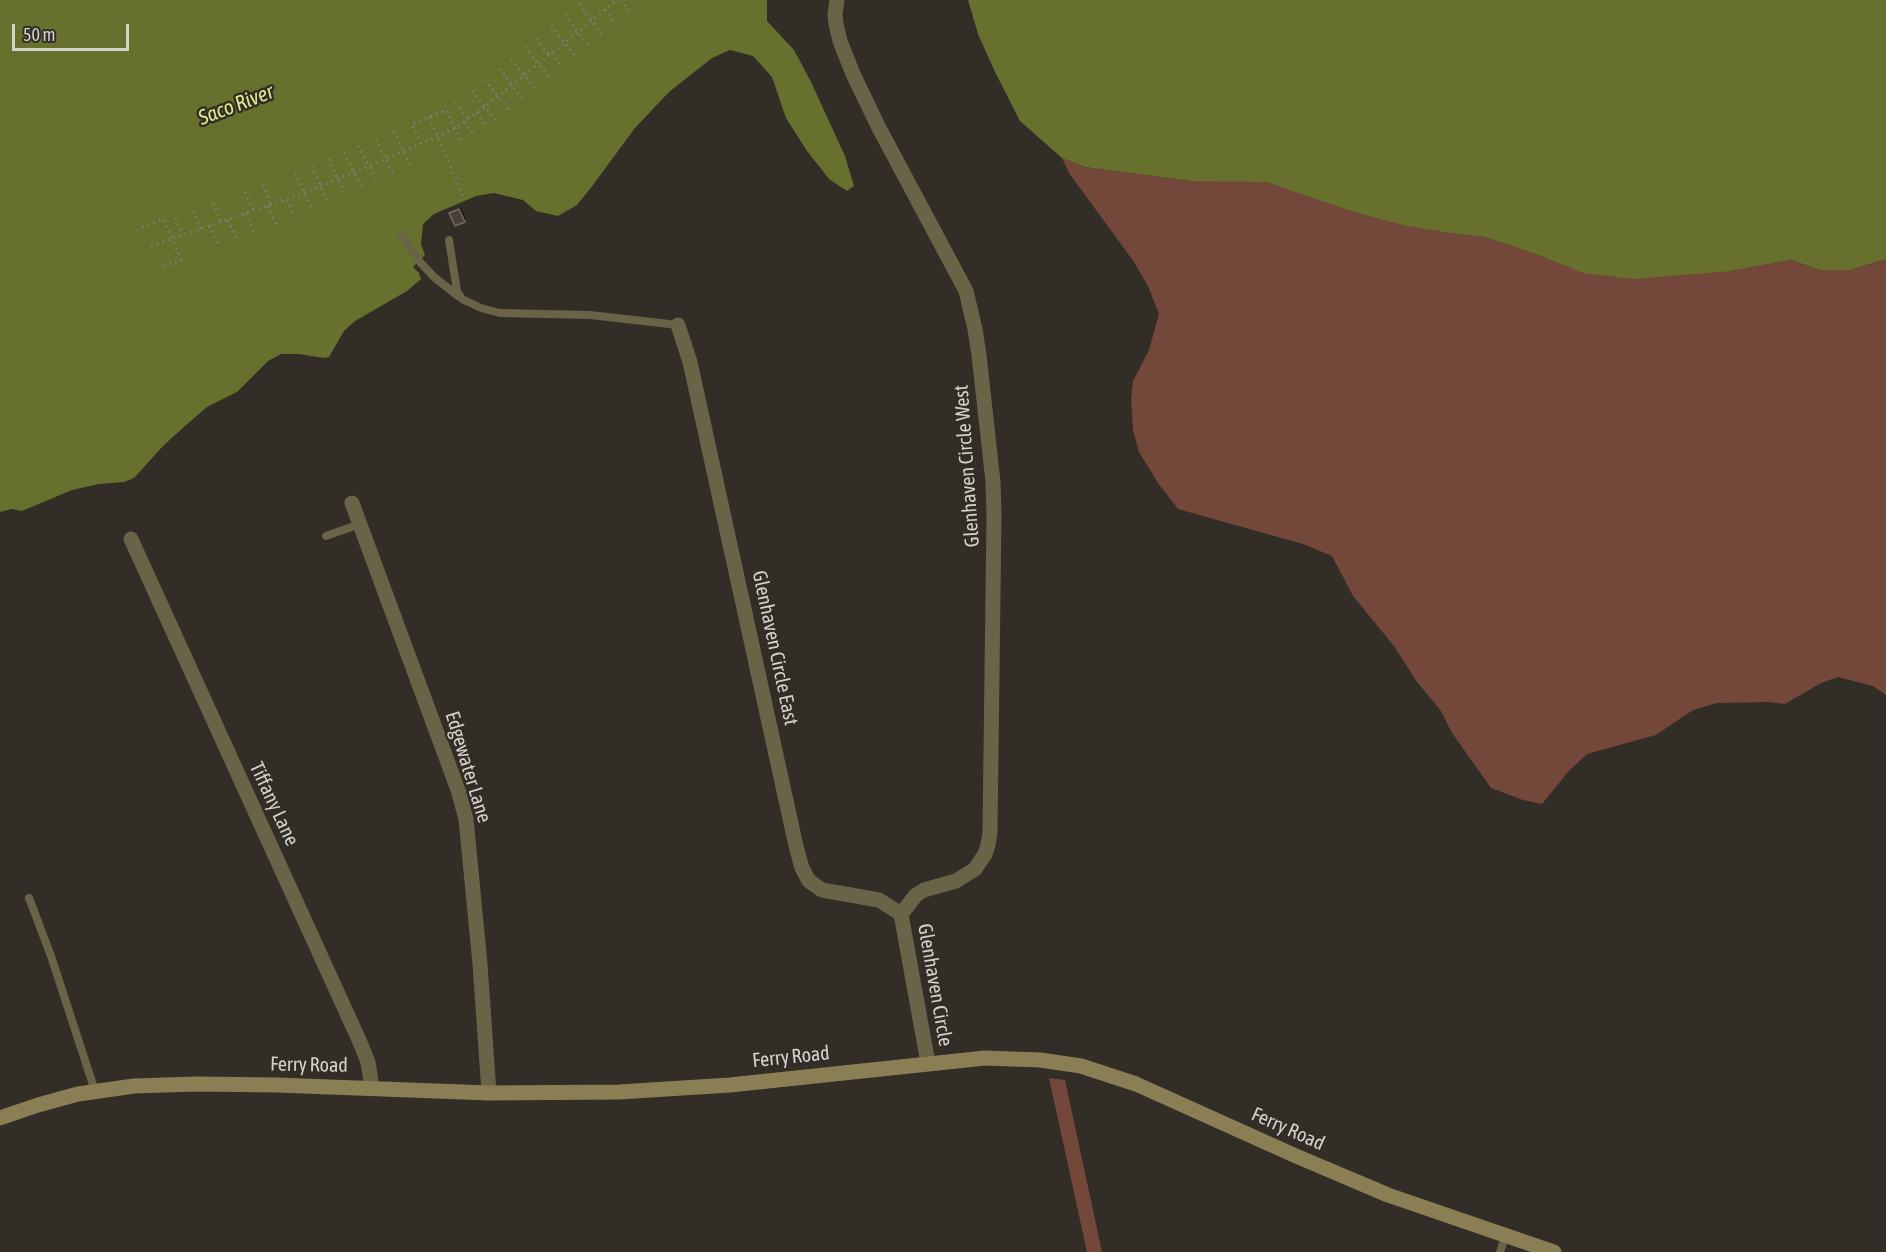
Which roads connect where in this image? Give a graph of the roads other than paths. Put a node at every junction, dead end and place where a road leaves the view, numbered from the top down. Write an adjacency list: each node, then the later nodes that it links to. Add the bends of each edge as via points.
1 (837, 0): 11 (street, Glenhaven Circle West, via 836,24 853,74 966,291 977,338 993,482 988,845 975,869 956,881 924,890)
2 (401, 235): 4 (lane, via 418,261)
3 (449, 240): 4 (lane, via 457,291)
4 (462, 299): 5 (lane, via 500,312 590,315)
5 (678, 325): 11 (street, Glenhaven Circle East, via 690,362 802,868 822,890 879,900)
6 (352, 503): 7 (street, Edgewater Lane)
7 (360, 524): 8 (lane); 15 (street, Edgewater Lane, via 466,819)
8 (326, 536)
9 (131, 539): 13 (street, Tiffany Lane, via 362,1047 371,1071)
10 (29, 898): 14 (lane)
11 (902, 914): 12 (street, Glenhaven Circle)
12 (928, 1063): 15 (main road, Ferry Road, via 730,1086); 17 (main road, Ferry Road, via 1021,1059 1102,1072 1388,1195)
13 (372, 1088): 14 (main road, Ferry Road, via 196,1084); 15 (main road, Ferry Road)
14 (95, 1091): 16 (main road, Ferry Road)
15 (489, 1093)
16 (0, 1118)
17 (1506, 1235): 18 (lane); 19 (main road, Ferry Road)
18 (1500, 1252)
19 (1554, 1252)

